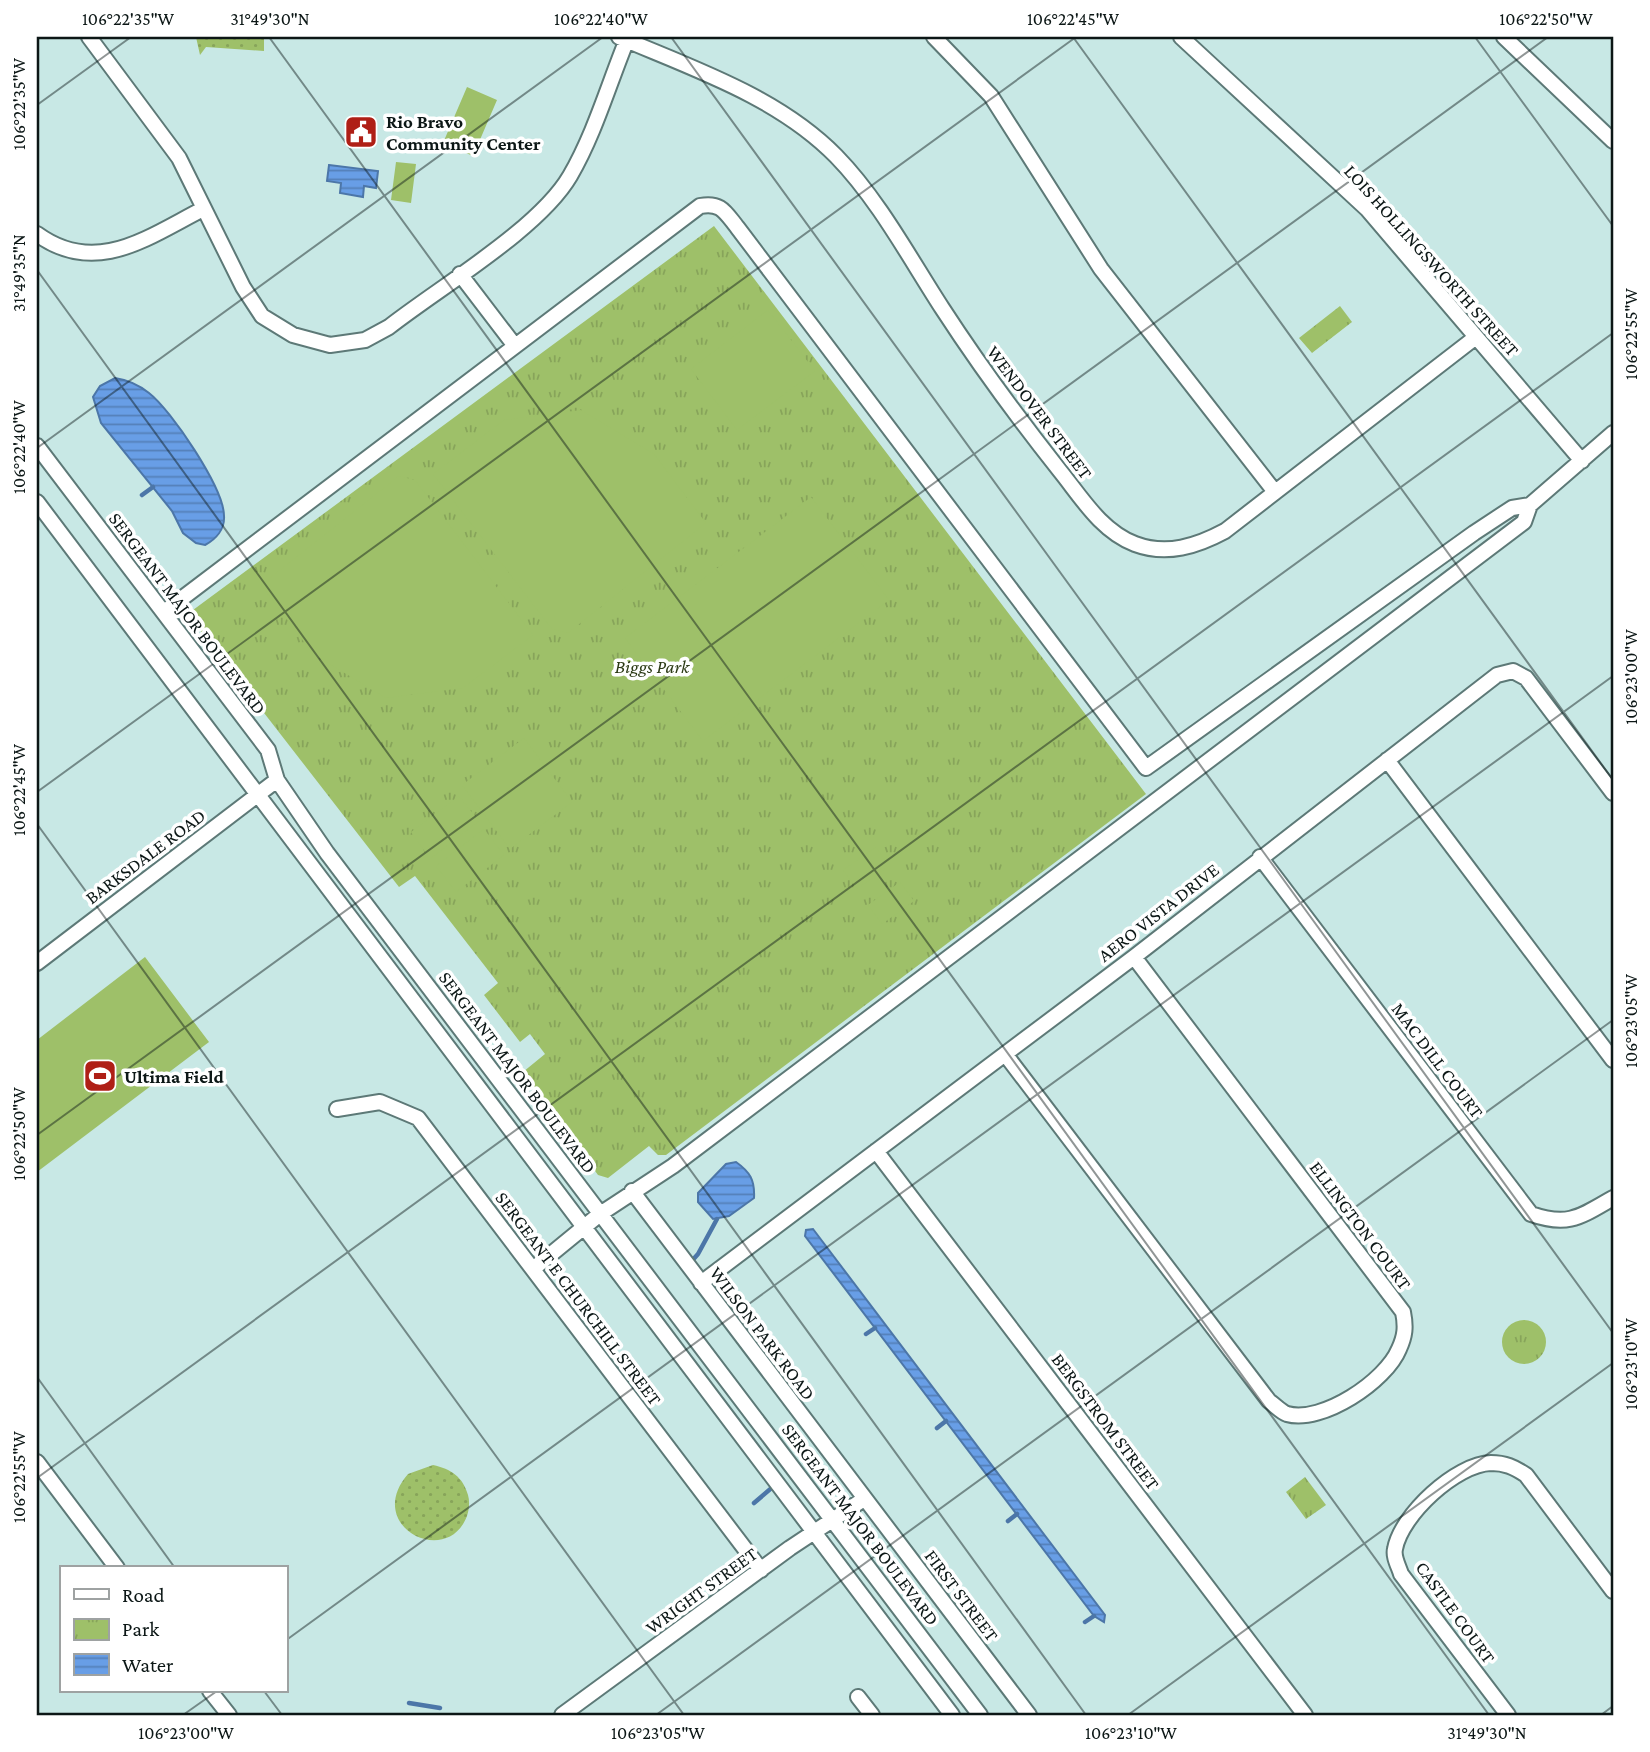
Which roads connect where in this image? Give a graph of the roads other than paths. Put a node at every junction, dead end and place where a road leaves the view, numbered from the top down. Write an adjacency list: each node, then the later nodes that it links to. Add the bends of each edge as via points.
1 (89, 37): 7 (street, via 178,158)
2 (934, 37): 15 (street, via 991,96 1101,269)
3 (1181, 37): 10 (street, LOIS HOLLINGSWORTH STREET, via 1367,209)
4 (1504, 37): 6 (street)
5 (624, 38): 9 (street, via 569,178 545,208); 15 (street, WENDOVER STREET, via 757,98 836,156 896,237 988,380 1102,523 1134,544 1166,549 1199,546)
6 (1613, 141)
7 (204, 209): 8 (street, via 119,251 81,254 48,243); 9 (street, via 262,316 273,326 313,343 347,345 365,340)
8 (37, 234)
9 (460, 274): 11 (street)
10 (1476, 337): 14 (street, LOIS HOLLINGSWORTH STREET); 15 (street, WENDOVER STREET)
11 (515, 346): 17 (street, via 700,206 720,206 1146,768 1484,527 1512,508); 18 (street)
12 (1613, 433): 14 (street)
13 (37, 446): 18 (street, SERGEANT MAJOR BOULEVARD)
14 (1582, 461): 17 (street)
15 (1275, 492)
16 (37, 502): 22 (street)
17 (1530, 505): 30 (street, via 1524,523 673,1166)
18 (164, 612): 20 (street, SERGEANT MAJOR BOULEVARD, via 268,750)
19 (1387, 760): 21 (street, AERO VISTA DRIVE, via 1497,675 1513,671 1526,678); 23 (street, AERO VISTA DRIVE); 27 (street)
20 (277, 780): 22 (street, BARKSDALE ROAD); 32 (street, SERGEANT MAJOR BOULEVARD)
21 (1613, 793)
22 (256, 796): 25 (street, BARKSDALE ROAD); 33 (street)
23 (1260, 857): 24 (street, AERO VISTA DRIVE); 31 (street, MAC DILL COURT, via 1531,1214 1556,1223)
24 (1134, 957): 26 (street, AERO VISTA DRIVE); 26 (street, ELLINGTON COURT, via 1403,1312 1406,1330 1398,1352 1362,1390 1313,1416 1286,1413 1269,1401)
25 (37, 963)
26 (1005, 1054): 29 (street, AERO VISTA DRIVE)
27 (1613, 1060)
28 (337, 1109): 34 (street, SERGEANT E CHURCHILL STREET, via 380,1102 418,1118)
29 (876, 1151): 35 (street, AERO VISTA DRIVE); 51 (street, BERGSTROM STREET)
30 (632, 1191): 32 (street); 35 (street, WILSON PARK ROAD)
31 (1613, 1198)
32 (600, 1214): 33 (street); 38 (street, SERGEANT MAJOR BOULEVARD)
33 (584, 1228): 34 (street); 39 (street)
34 (533, 1269): 41 (street, SERGEANT E CHURCHILL STREET)
35 (701, 1283): 37 (street, WILSON PARK ROAD)
36 (37, 1462): 40 (street)
37 (864, 1499): 38 (street, WRIGHT STREET); 50 (street, FIRST STREET)
38 (834, 1519): 39 (street, WRIGHT STREET); 49 (street, SERGEANT MAJOR BOULEVARD)
39 (816, 1531): 41 (street, WRIGHT STREET); 48 (street)
40 (115, 1566)
41 (761, 1570): 46 (street, WRIGHT STREET)
42 (1613, 1591): 52 (street, CASTLE COURT, via 1526,1475 1510,1465 1488,1463 1438,1489 1416,1508 1402,1528 1394,1552 1401,1574)
43 (211, 1692): 45 (street)
44 (858, 1697): 47 (street)
45 (229, 1715)
46 (562, 1715)
47 (872, 1715)
48 (953, 1715)
49 (980, 1715)
50 (1029, 1715)
51 (1305, 1715)
52 (1508, 1715)

